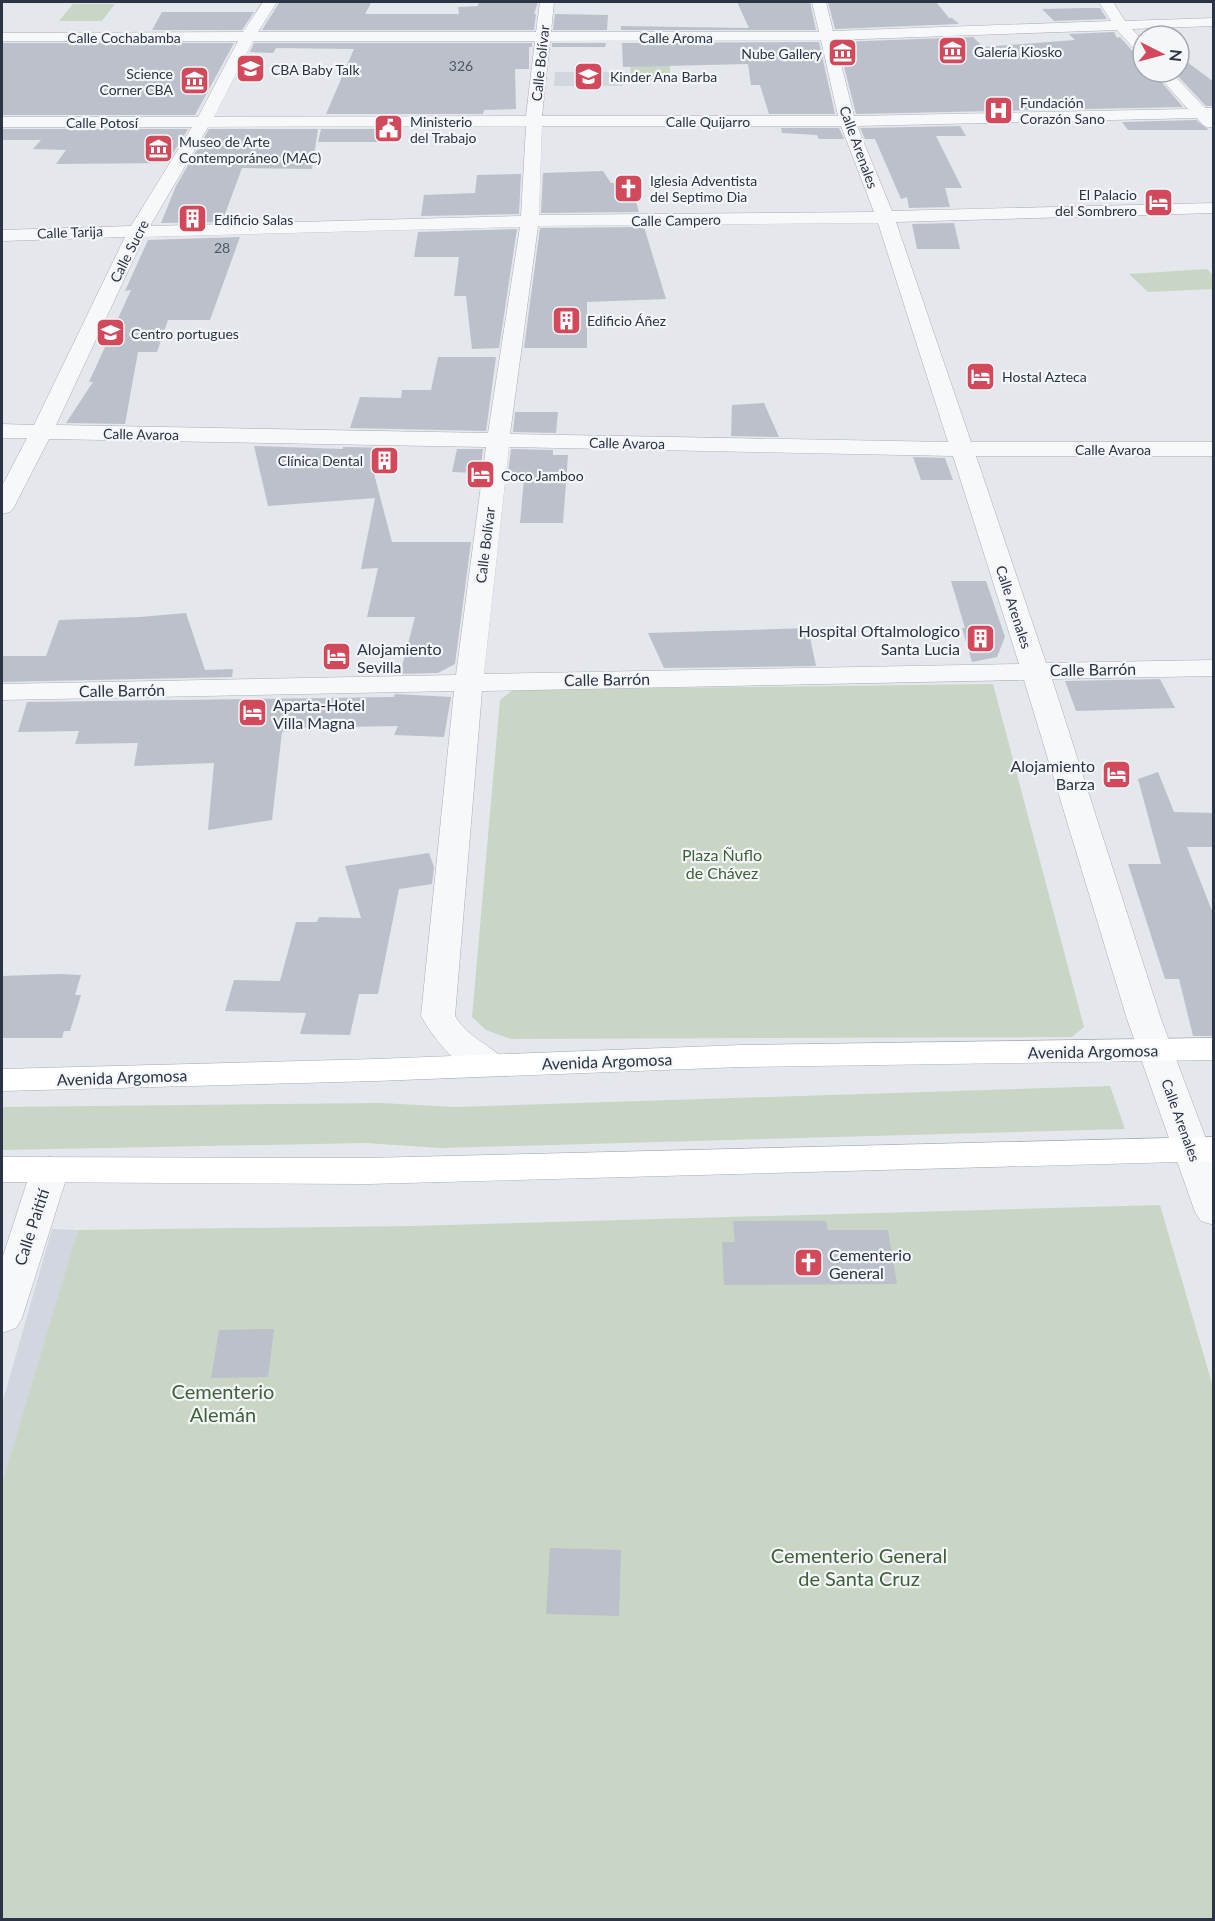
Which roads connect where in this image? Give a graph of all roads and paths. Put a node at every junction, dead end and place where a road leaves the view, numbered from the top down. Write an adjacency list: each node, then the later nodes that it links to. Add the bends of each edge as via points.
1 (270, 2): 10 (street, Calle Sucre)
2 (547, 2): 11 (street, Calle Bolívar)
3 (819, 2): 7 (street, Calle Arenales)
4 (1106, 2): 6 (street)
5 (1214, 22): 6 (street, Calle Aroma)
6 (1120, 25): 7 (street, Calle Aroma); 9 (street)
7 (827, 36): 11 (street, Calle Aroma); 15 (street, Calle Arenales)
8 (2, 37): 10 (street, Calle Cochabamba)
9 (1131, 37)
10 (247, 38): 11 (street, Calle Aroma); 17 (street, Calle Sucre)
11 (542, 38): 14 (street, Calle Bolívar)
12 (1176, 84): 13 (street)
13 (1207, 113): 15 (street, Calle Quijarro); 18 (street)
14 (534, 120): 15 (street, Calle Quijarro); 17 (street, Calle Quijarro); 21 (street, Calle Bolívar)
15 (847, 121): 20 (street, Calle Arenales)
16 (2, 122): 17 (street, Calle Potosí)
17 (203, 122): 22 (street, Calle Sucre)
18 (1214, 127)
19 (1214, 208): 20 (street, Calle Campero)
20 (885, 218): 21 (street, Calle Campero); 27 (street, Calle Arenales)
21 (530, 221): 22 (street, Calle Campero); 26 (street, Calle Bolívar)
22 (138, 230): 23 (street, Calle Tarija); 25 (street, Calle Sucre)
23 (2, 235)
24 (2, 431): 25 (street, Calle Avaroa)
25 (41, 432): 26 (street, Calle Avaroa); 29 (street, Calle Sucre)
26 (498, 440): 27 (street, Calle Avaroa); 32 (street, Calle Bolívar)
27 (962, 449): 28 (street, Calle Avaroa); 31 (street, Calle Arenales)
28 (1214, 449)
29 (2, 507)
30 (1214, 668): 31 (street, Calle Barrón)
31 (1035, 670): 32 (street, Calle Barrón); 35 (street, Calle Arenales)
32 (469, 682): 33 (street, Calle Barrón); 36 (street, Calle Bolívar, via 438,1016 468,1053)
33 (2, 692)
34 (1214, 1049): 35 (main road, Avenida Argomosa)
35 (1155, 1050): 36 (main road, Avenida Argomosa, via 741,1056); 38 (street, Calle Arenales)
36 (492, 1066): 37 (main road, Avenida Argomosa)
37 (2, 1080)
38 (1203, 1150): 40 (main road, via 541,1168); 41 (street, Calle Arenales)
39 (2, 1170): 40 (main road)
40 (50, 1170): 42 (street, Calle Paitití)
41 (1214, 1212)
42 (2, 1318)

